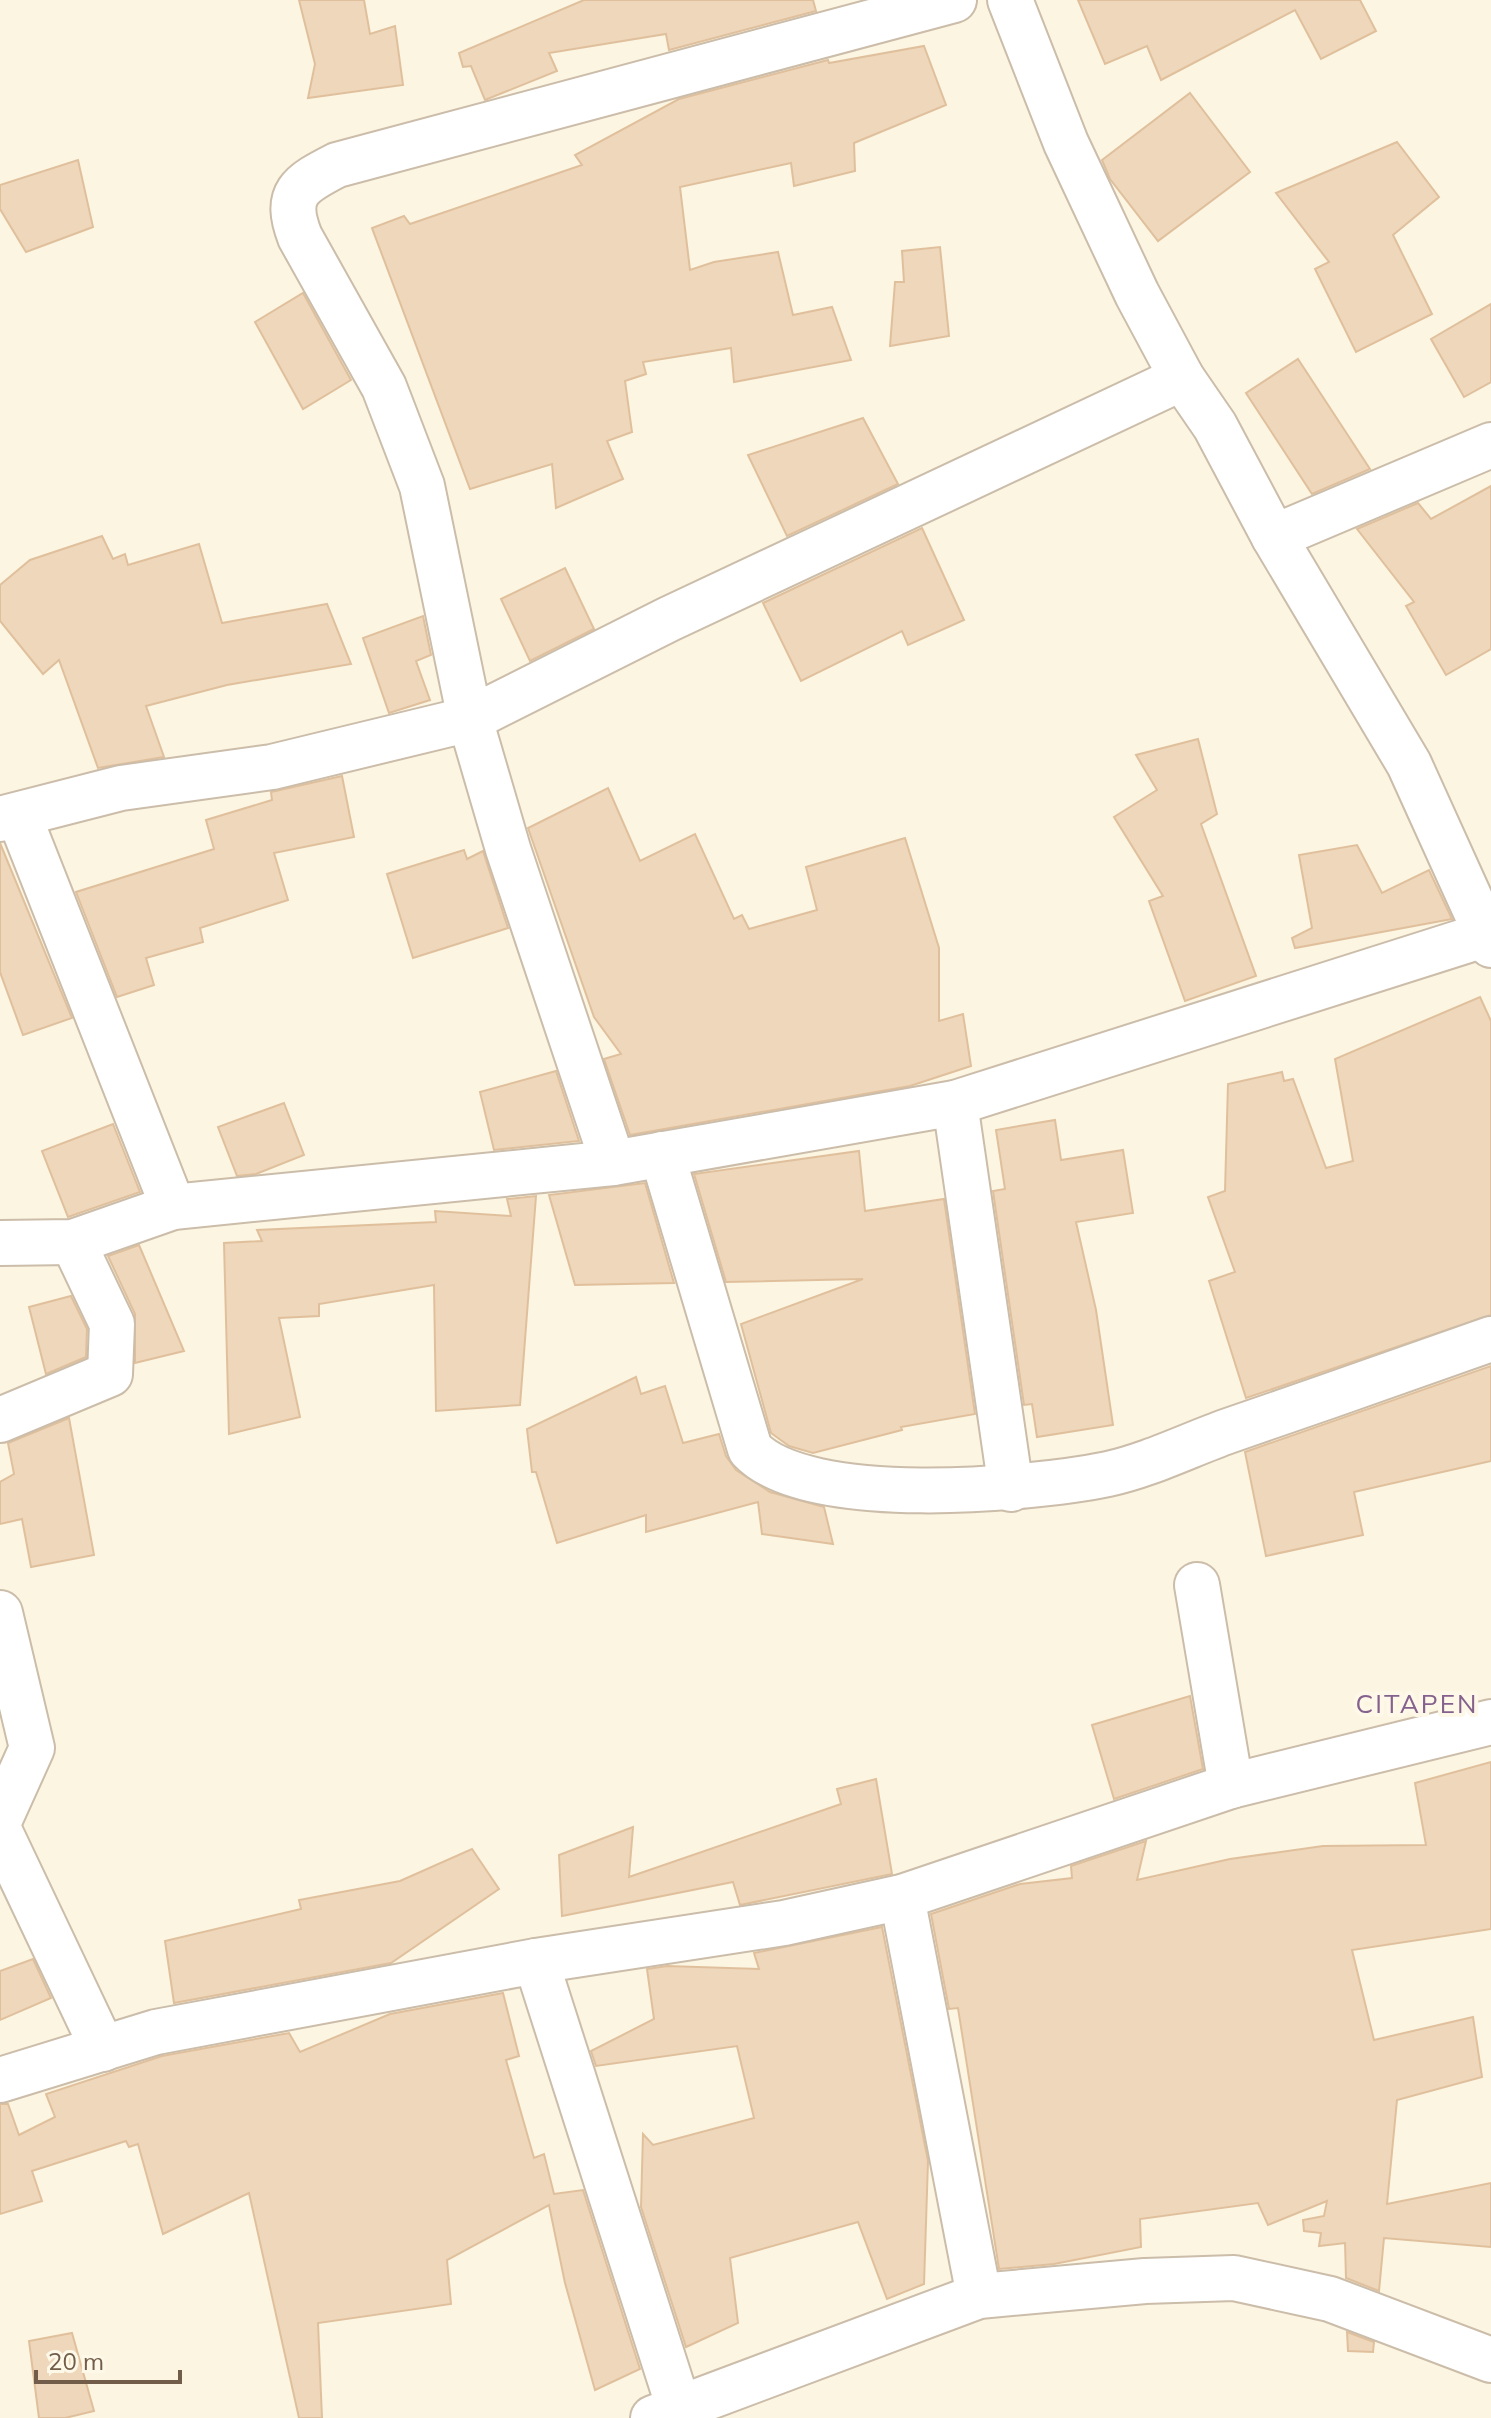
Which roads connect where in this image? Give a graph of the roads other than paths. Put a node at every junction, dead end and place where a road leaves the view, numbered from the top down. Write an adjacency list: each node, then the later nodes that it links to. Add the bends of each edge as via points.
1 (954, 0): 6 (street, via 337,165 306,181 293,197 300,237 384,387 422,486)
2 (1010, 0): 3 (street, via 1066,143)
3 (1182, 378): 5 (street, via 1215,426); 6 (street, via 669,619)
4 (1491, 445): 5 (street)
5 (1274, 537): 8 (street, via 1409,764)
6 (470, 719): 7 (street, via 272,767 121,788); 11 (street)
7 (10, 818): 12 (street)
8 (1489, 940): 9 (street)
9 (955, 1103): 10 (street); 17 (street)
10 (662, 1154): 11 (street); 17 (street, via 750,1449 764,1464 808,1481 876,1489)
11 (613, 1163): 12 (street)
12 (173, 1207): 13 (street)
13 (73, 1242): 14 (street); 16 (street, via 112,1324 110,1374)
14 (0, 1243)
15 (1491, 1339): 17 (street, via 1110,1473)
16 (0, 1420)
17 (1011, 1489)
18 (1200, 1603): 21 (street)
19 (0, 1613): 22 (street, via 32,1748)
20 (1491, 1722): 21 (street)
21 (1231, 1786): 24 (street)
22 (0, 1819)
23 (0, 1832): 26 (street)
24 (902, 1897): 25 (street, via 784,1923); 28 (street)
25 (536, 1961): 26 (street, via 156,2032); 30 (street)
26 (103, 2049): 27 (street)
27 (0, 2080)
28 (979, 2296): 29 (street, via 1234,2278 1330,2299); 30 (street)
29 (1491, 2360)
30 (666, 2413)

